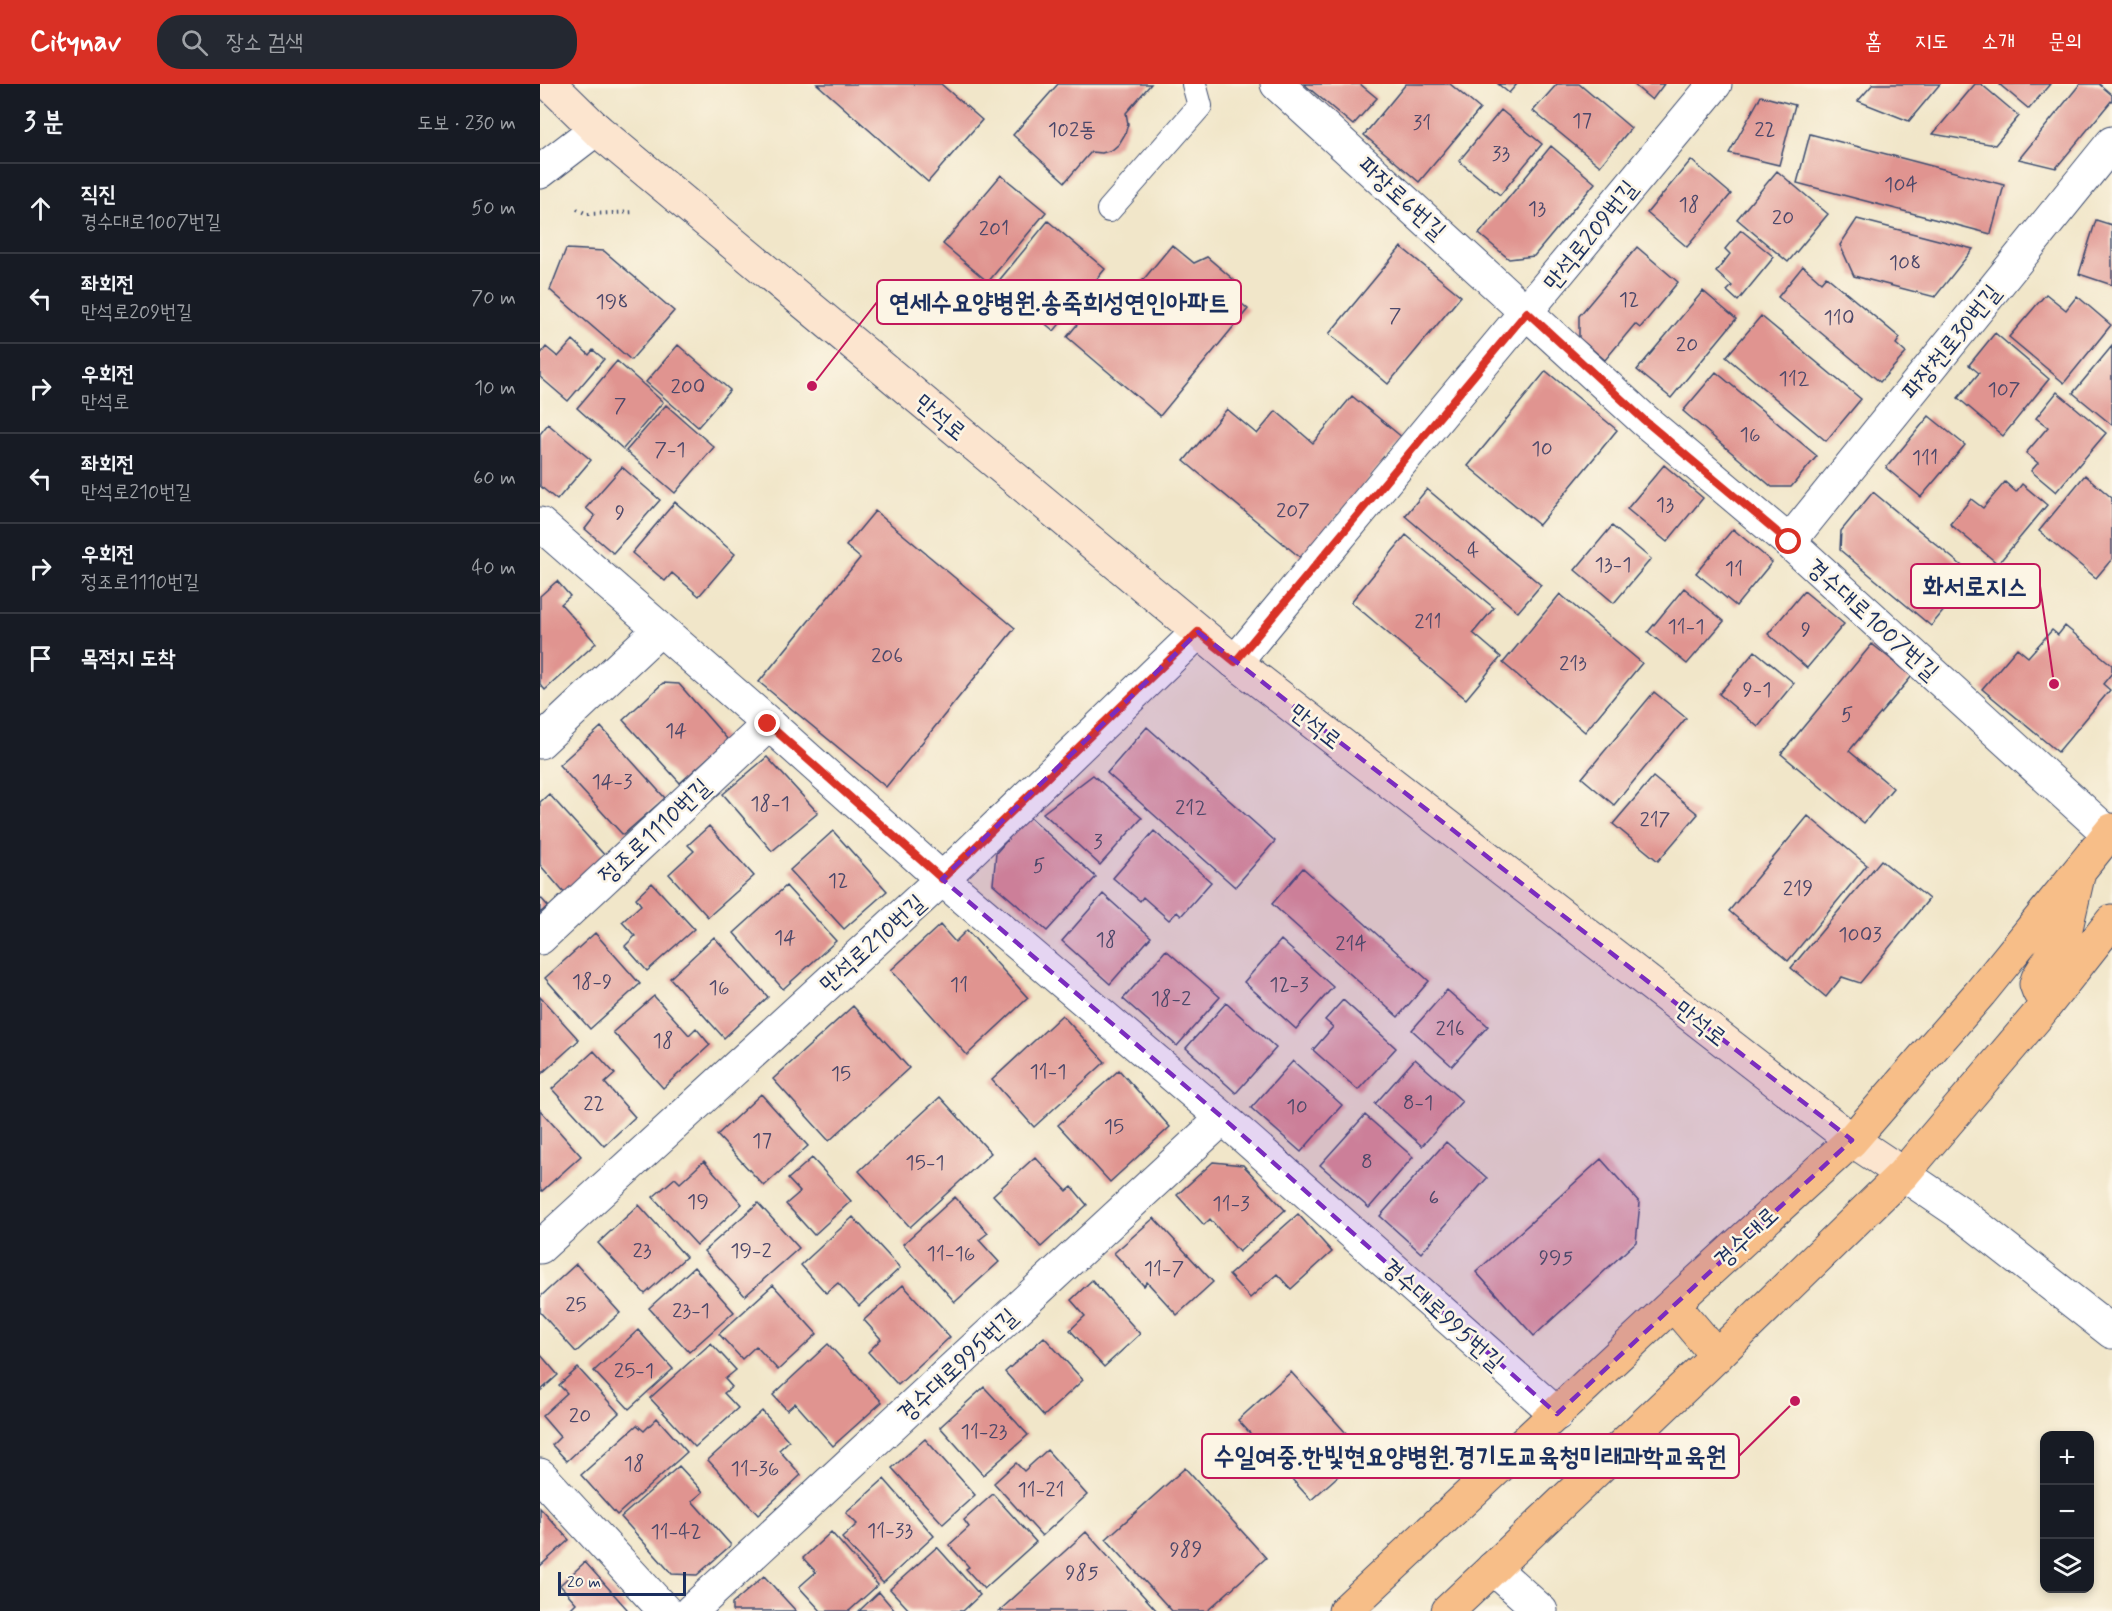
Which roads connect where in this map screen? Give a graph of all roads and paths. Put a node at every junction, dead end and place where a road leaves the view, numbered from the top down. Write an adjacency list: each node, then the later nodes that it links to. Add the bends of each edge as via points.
1 (550, 84): 5 (main road, 만석로)
2 (1194, 84): 9 (lane, via 1200,106)
3 (1277, 84): 11 (street, 파장로6번길)
4 (1715, 84): 11 (street, 만석로209번길)
5 (596, 129): 7 (street); 15 (main road, 만석로)
6 (2112, 143): 13 (street, 파장천로30번길)
7 (540, 172)
8 (577, 209): 10 (path)
9 (1109, 210)
10 (587, 214)
11 (1527, 312): 13 (street, 경수대로1007번길, via 1644,420); 16 (street, 만석로209번길)
12 (540, 524): 14 (street)
13 (1789, 542): 19 (street, 경수대로1007번길)
14 (660, 628): 17 (street); 18 (street)
15 (1198, 632): 16 (main road, 만석로); 21 (street, 만석로210번길)
16 (1235, 662): 26 (main road, 만석로)
17 (768, 724): 21 (street); 23 (street, 정조로1110번길)
18 (540, 742)
19 (2110, 832): 20 (main road, 경수대로)
20 (2079, 871): 24 (main road, via 2064,937 2036,984); 26 (main road, 경수대로, via 1980,993)
21 (942, 879): 25 (street, 경수대로995번길); 28 (street, 만석로210번길)
22 (2112, 921): 24 (main road)
23 (540, 938)
24 (2049, 1000): 27 (main road)
25 (1223, 1118): 32 (street, 경수대로995번길); 36 (street, 경수대로995번길)
26 (1852, 1140): 27 (main road, 만석로); 29 (main road, 경수대로)
27 (1903, 1174): 30 (street, 만석로, via 1959,1212); 31 (main road)
28 (540, 1247)
29 (1673, 1304): 31 (main road); 32 (main road, 경수대로)
30 (2112, 1332)
31 (1717, 1356): 34 (main road)
32 (1557, 1414): 37 (main road, 경수대로)
33 (540, 1475): 35 (street)
34 (1493, 1568): 38 (main road); 39 (street)
35 (665, 1611)
36 (692, 1611)
37 (1346, 1611)
38 (1448, 1611)
39 (1541, 1611)

